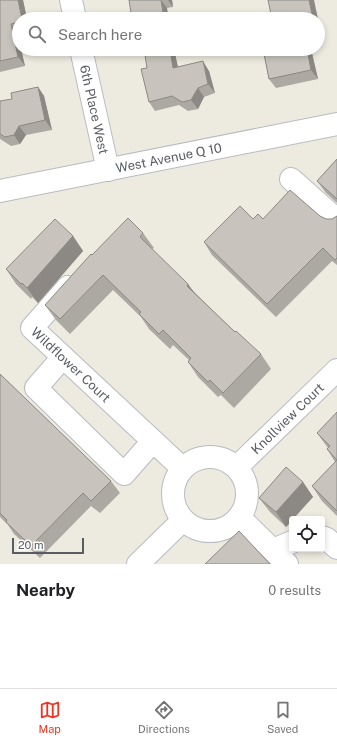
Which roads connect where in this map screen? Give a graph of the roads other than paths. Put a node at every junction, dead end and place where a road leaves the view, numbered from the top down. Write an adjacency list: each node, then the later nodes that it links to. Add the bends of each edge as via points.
1 (71, 0): 2 (street)
2 (74, 12)
3 (83, 56): 5 (street, 6th Place West)
4 (337, 124): 5 (street, West Avenue Q 10)
5 (108, 170): 7 (street, West Avenue Q 10)
6 (291, 179): 8 (street)
7 (0, 191)
8 (337, 220)
9 (83, 271): 10 (street, Wildflower Court, via 32,328)
10 (63, 357): 12 (street, Wildflower Court); 12 (street, via 36,388 124,474)
11 (337, 370): 13 (street, Knollview Court)
12 (153, 441): 14 (street, Wildflower Court)
13 (236, 467): 14 (street, via 227,460 215,456 203,457); 15 (street, via 247,486 245,508)
14 (182, 468): 16 (street, via 172,489 176,511)
15 (239, 517): 16 (street, via 230,525 206,531 193,527); 19 (street)
16 (183, 520): 20 (street)
17 (325, 538): 18 (street)
18 (337, 548)
19 (284, 552)
20 (138, 564)

